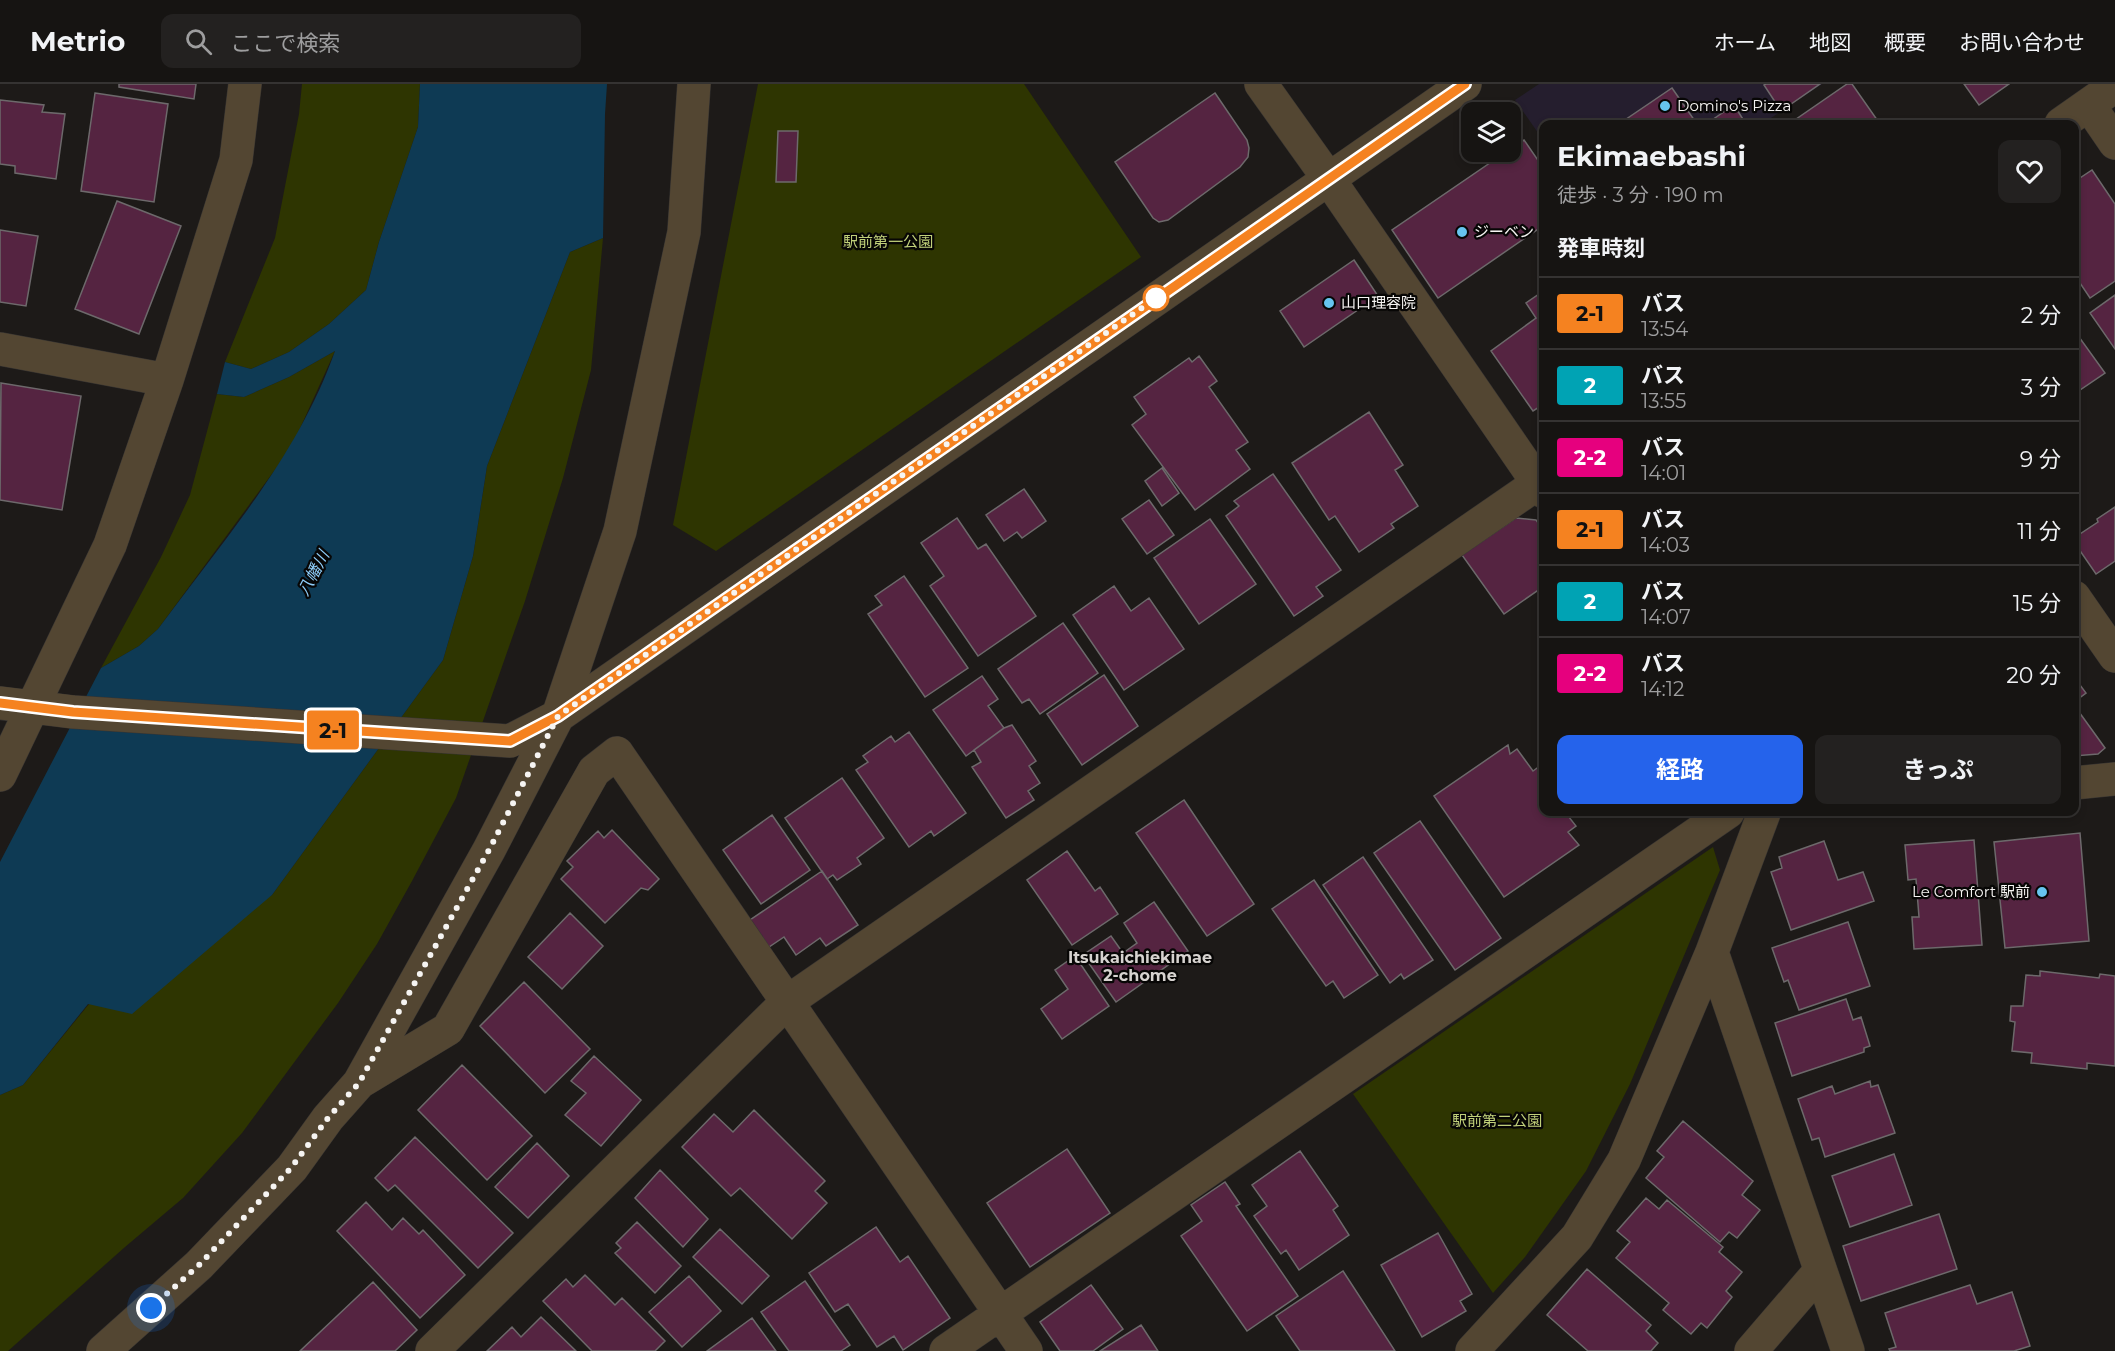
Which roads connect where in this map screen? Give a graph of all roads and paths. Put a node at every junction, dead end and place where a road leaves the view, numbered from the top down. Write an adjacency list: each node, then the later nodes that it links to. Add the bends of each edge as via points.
1 (245, 84): 11 (street, via 236,160)
2 (694, 84): 18 (street, via 684,232 622,520)
3 (1261, 84): 9 (street)
4 (1465, 84): 9 (street)
5 (2115, 86): 6 (street)
6 (2089, 105): 7 (street); 8 (street)
7 (2067, 120)
8 (2115, 143)
9 (1328, 178): 12 (street); 18 (street)
10 (0, 349): 11 (street)
11 (167, 380): 17 (street, via 110,545)
12 (1539, 482)
13 (1539, 486): 25 (street)
14 (2079, 604): 15 (street)
15 (2115, 656)
16 (0, 703): 17 (street)
17 (33, 706): 18 (street, via 73,712 510,741); 19 (street)
18 (558, 716): 26 (street, via 489,850)
19 (0, 775)
20 (2115, 779): 21 (street)
21 (2079, 783)
22 (1722, 816): 28 (street)
23 (1766, 816): 24 (street)
24 (1712, 952): 27 (street); 33 (street, via 1624,1160 1577,1237)
25 (787, 1002): 26 (street, via 617,753 594,771 448,1029); 28 (street); 30 (street)
26 (359, 1083): 29 (street, via 291,1168 214,1249)
27 (1820, 1271): 34 (street); 35 (street)
28 (1000, 1315): 31 (street); 32 (street)
29 (103, 1351)
30 (432, 1351)
31 (946, 1351)
32 (1026, 1351)
33 (1472, 1351)
34 (1751, 1351)
35 (1848, 1351)

